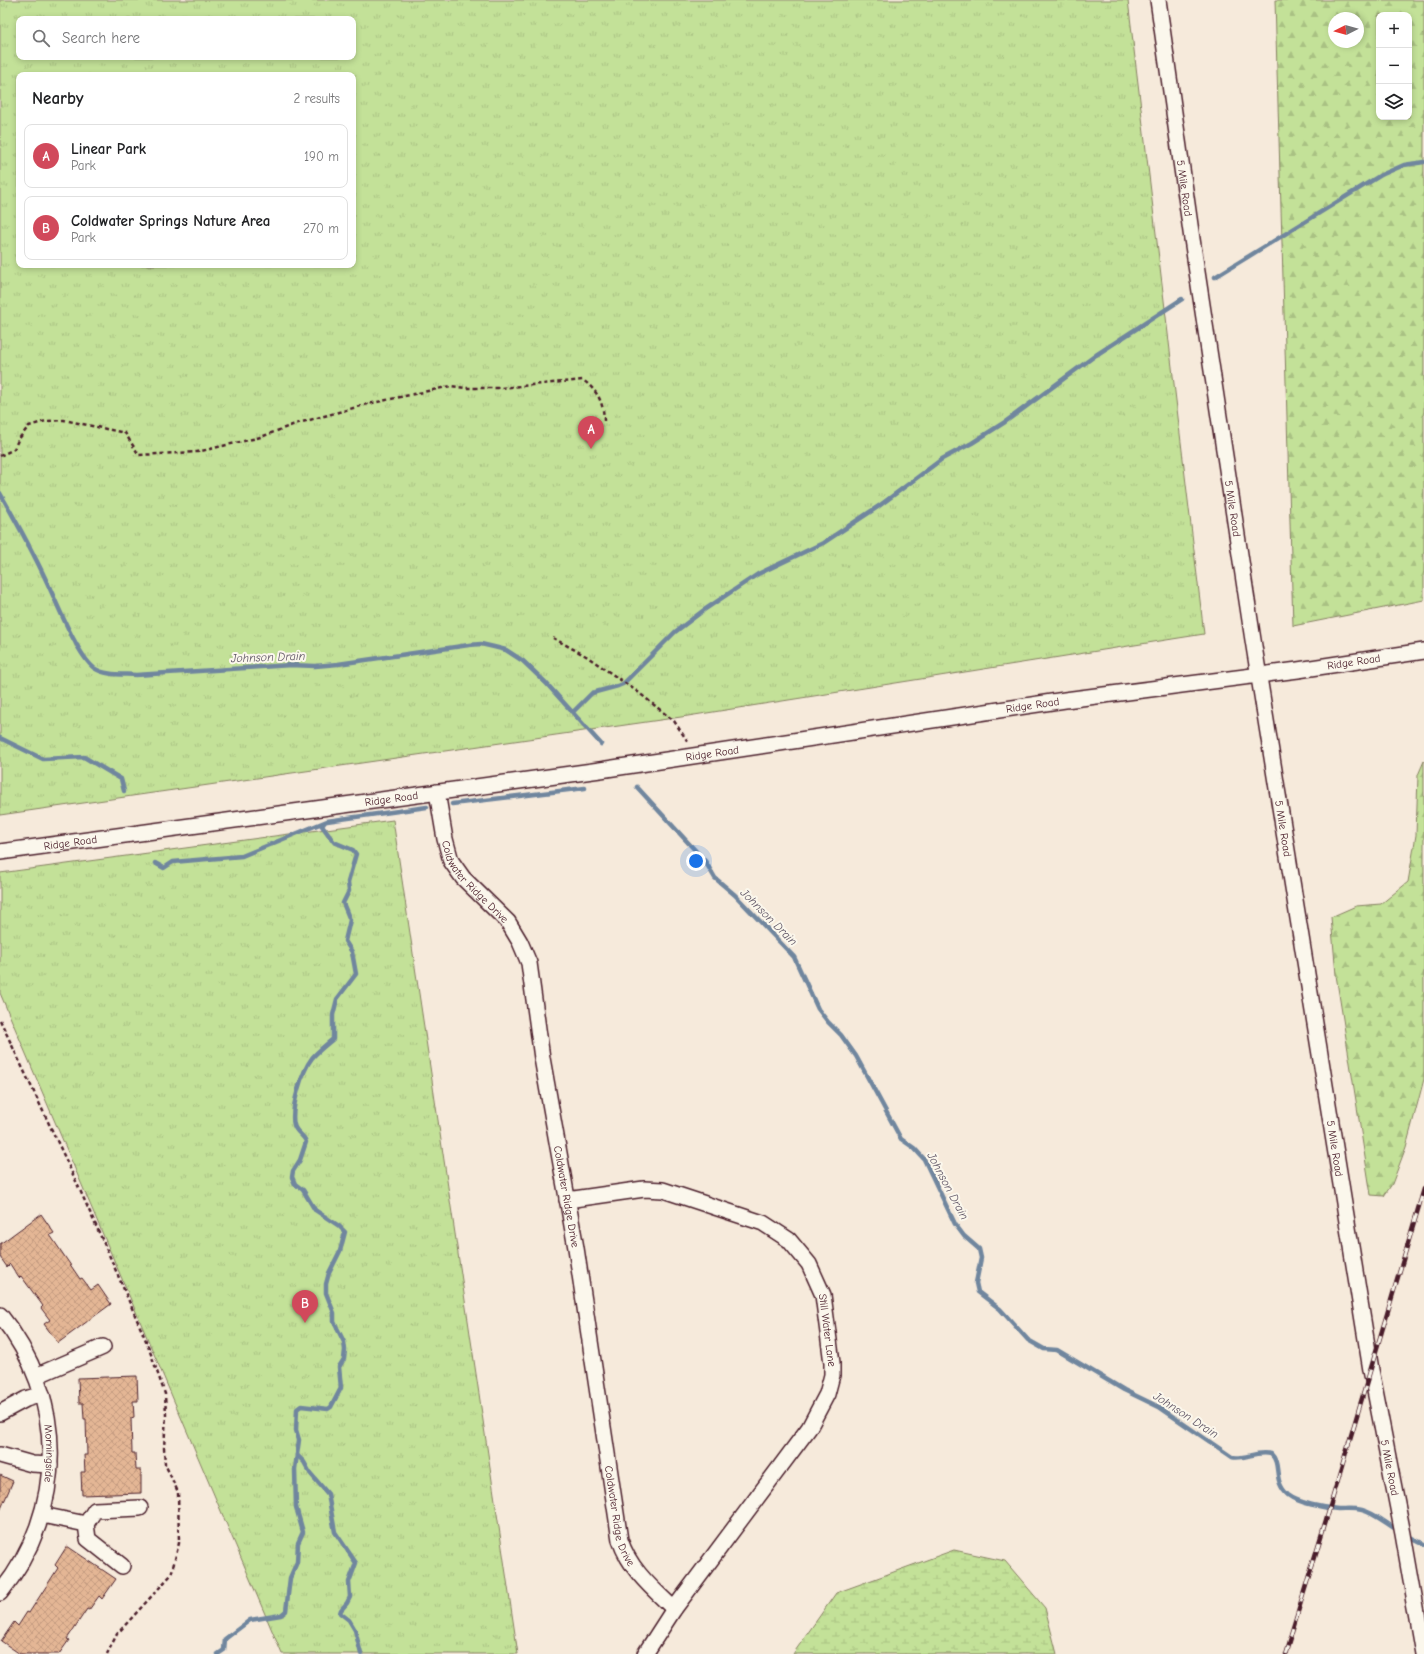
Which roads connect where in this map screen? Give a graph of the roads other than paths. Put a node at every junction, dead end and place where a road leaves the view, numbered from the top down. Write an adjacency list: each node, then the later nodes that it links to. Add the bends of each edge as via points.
1 (1158, 0): 3 (street, 5 Mile Road, via 1192,239)
2 (1424, 651): 3 (street, Ridge Road)
3 (1260, 675): 4 (street, Ridge Road, via 1065,700 697,756); 21 (street, 5 Mile Road, via 1370,1362)
4 (437, 792): 5 (street, Ridge Road); 6 (street, Coldwater Ridge Drive, via 451,861 463,878 508,922 529,963 542,1058)
5 (0, 852)
6 (567, 1200): 19 (street, Coldwater Ridge Drive, via 620,1540 636,1573); 19 (street, Still Water Lane, via 654,1188 759,1221 781,1233 797,1248 811,1269 823,1295 832,1369 828,1394 823,1405 802,1439)
7 (0, 1315): 9 (street, Morningside, via 19,1341)
8 (103, 1347): 9 (street)
9 (36, 1376): 10 (street, Morningside)
10 (42, 1394): 11 (street); 13 (street, Morningside, via 49,1429)
11 (0, 1413)
12 (0, 1455): 13 (street, via 32,1464)
13 (50, 1465): 15 (street, Morningside)
14 (140, 1508): 16 (street, via 95,1510)
15 (42, 1515): 16 (street); 18 (street, Morningside, via 26,1554)
16 (86, 1524): 17 (street, via 88,1539)
17 (122, 1566)
18 (0, 1593)
19 (674, 1609): 20 (street, Still Water Lane)
20 (645, 1654)
21 (1424, 1654)

